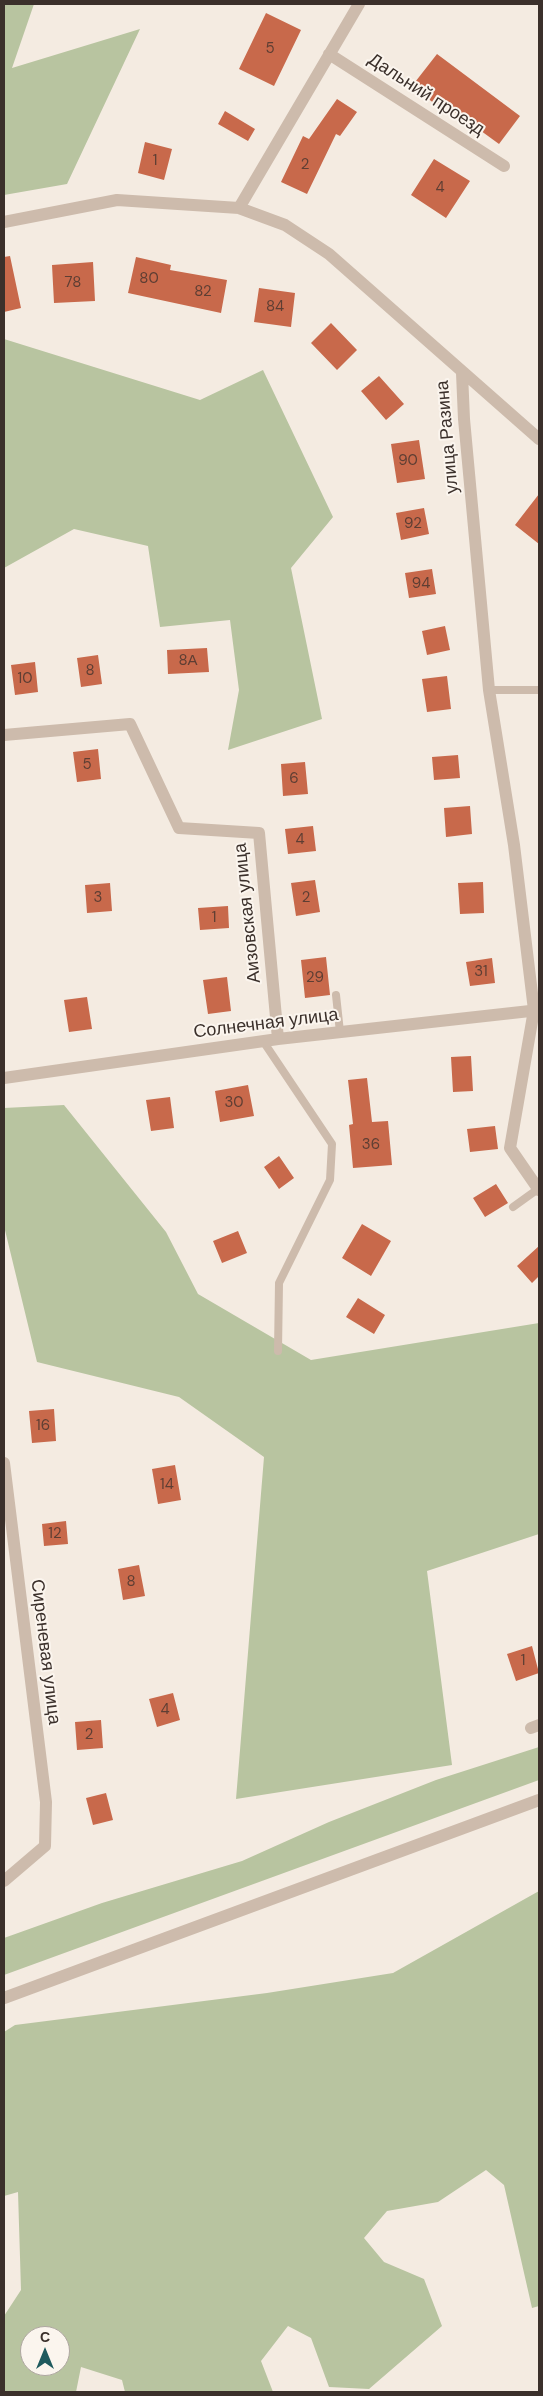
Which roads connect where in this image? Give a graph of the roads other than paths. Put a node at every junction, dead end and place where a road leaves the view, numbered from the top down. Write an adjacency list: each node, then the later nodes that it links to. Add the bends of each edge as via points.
1 (359, 4): 2 (street)
2 (329, 54): 3 (street, Дальний проезд); 4 (street)
3 (504, 166)
4 (239, 208): 5 (street, улица Разина, via 117,200); 6 (street, улица Разина, via 285,226 329,254)
5 (4, 222)
6 (462, 373): 7 (street); 8 (street, улица Разина)
7 (539, 439)
8 (489, 690): 9 (lane); 12 (street, улица Разина)
9 (539, 690)
10 (4, 735): 14 (street, Аизовская улица, via 130,724 179,828 259,833)
11 (336, 995): 13 (lane)
12 (537, 1010): 13 (street, Солнечная улица); 17 (street, via 510,1148)
13 (340, 1032): 14 (street, Солнечная улица)
14 (278, 1039): 15 (street, Солнечная улица)
15 (263, 1041): 16 (street, Солнечная улица); 19 (lane, via 332,1144 330,1180 280,1283)
16 (4, 1078)
17 (539, 1190): 18 (lane)
18 (513, 1208)
19 (278, 1351)
20 (4, 1463): 22 (street, Сиреневая улица, via 46,1802 45,1846)
21 (539, 1800): 23 (street)
22 (4, 1880)
23 (4, 1998)

